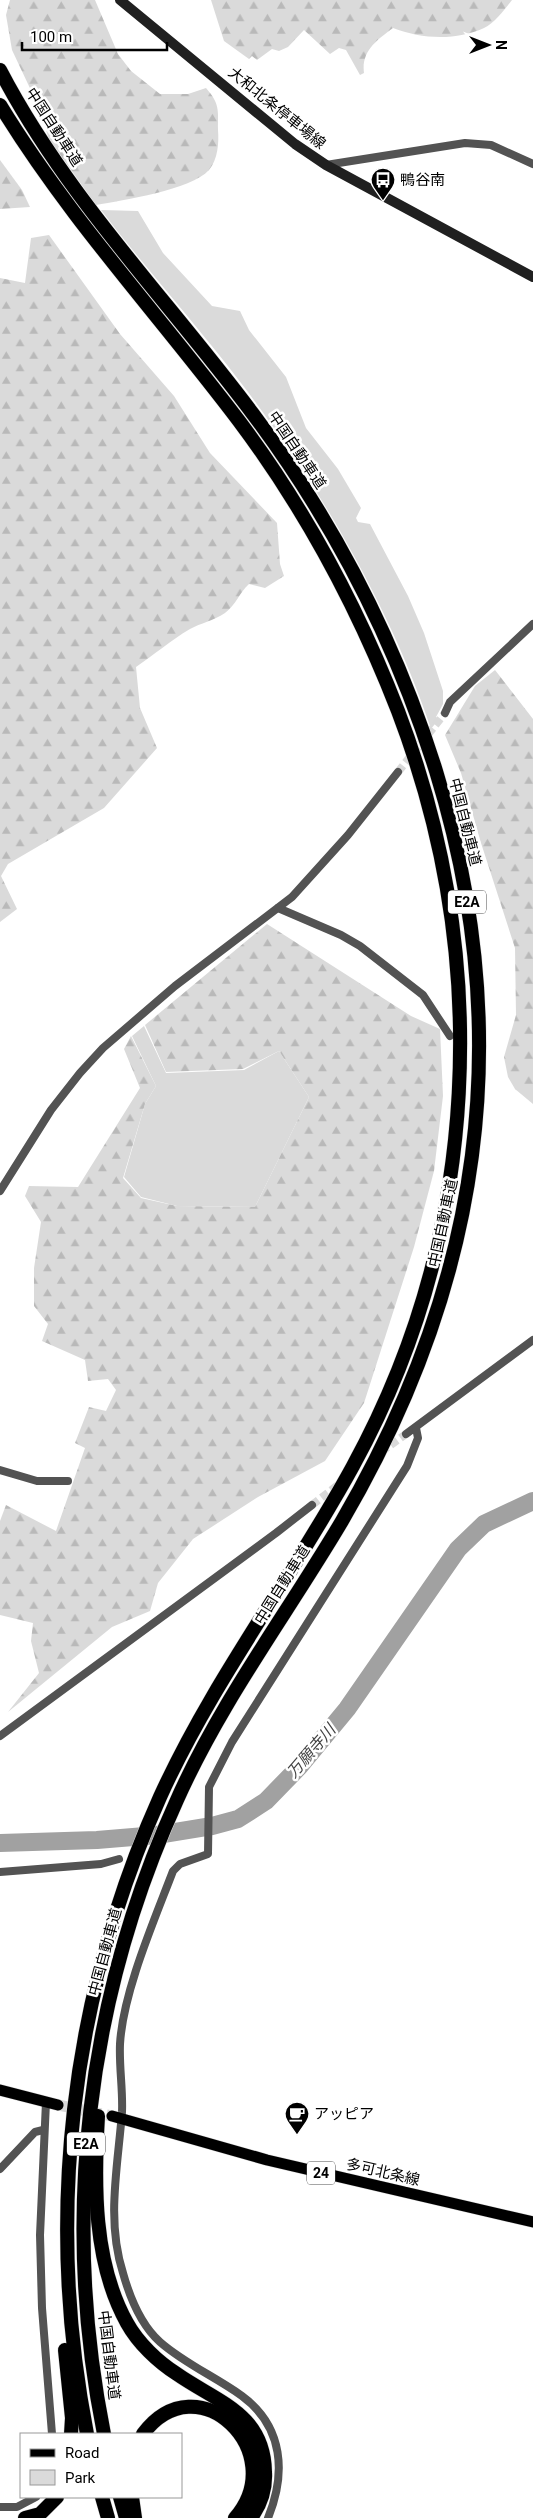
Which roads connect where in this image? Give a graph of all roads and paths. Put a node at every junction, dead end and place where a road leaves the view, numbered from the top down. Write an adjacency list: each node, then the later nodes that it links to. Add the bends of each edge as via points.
1 (120, 0): 5 (main road, 大和北条停車場線, via 295,144)
2 (0, 70): 22 (highway, 中国自動車道 / E2A, via 43,144 84,202 210,358 291,466 360,584 410,696 453,830 474,950 479,1031 476,1129 468,1188 436,1319 400,1412 343,1519 233,1695 178,1796 132,1912)
3 (0, 104): 30 (highway, 中国自動車道 / E2A, via 68,207 200,370 280,479 346,593 398,712 421,777 449,895 457,952 461,1060 458,1126 450,1186 429,1277 404,1355 356,1461 219,1686 161,1796 114,1917 97,1975 74,2103 66,2220)
4 (533, 164): 5 (street, via 491,145 465,143)
5 (326, 165): 6 (main road, 大和北条停車場線)
6 (533, 277)
7 (533, 624): 8 (street, via 450,702)
8 (445, 713)
9 (398, 772): 10 (street, via 304,885)
10 (278, 908): 11 (street, via 360,946 423,995); 12 (street, via 175,986 103,1048 51,1110)
11 (450, 1036)
12 (0, 1191)
13 (533, 1340): 14 (street)
14 (416, 1428): 15 (street); 26 (street, via 418,1438 407,1466 232,1742 209,1787 208,1854 180,1864 173,1871 142,1954 124,2017)
15 (406, 1434)
16 (0, 1470): 17 (street, via 37,1481)
17 (68, 1481)
18 (312, 1505): 19 (street)
19 (0, 1736)
20 (119, 1859): 21 (street, via 101,1864)
21 (0, 1872)
22 (112, 1978): 34 (highway, 中国自動車道 / E2A, via 90,2105 82,2222 88,2337); 47 (highway, via 97,2133 98,2206 110,2286 128,2325 150,2352 177,2375 233,2408 248,2422 260,2441 266,2482 262,2499)
23 (0, 2090): 24 (main road)
24 (46, 2102): 25 (main road); 27 (street)
25 (58, 2105)
26 (116, 2117): 29 (main road, 多可北条線 / 24, via 267,2160); 48 (street, via 114,2224 122,2272 140,2318 160,2341 243,2397 268,2425 280,2461 277,2497)
27 (43, 2130): 28 (street, via 35,2132); 31 (street, via 42,2308)
28 (0, 2169)
29 (533, 2222)
30 (70, 2320): 32 (highway, via 64,2343); 33 (highway, 中国自動車道 / E2A)
31 (52, 2433)
32 (71, 2433)
33 (87, 2433)
34 (104, 2433)
35 (144, 2433): 46 (highway, via 154,2420 170,2412 197,2407 213,2410 238,2429 246,2443 253,2480 249,2496)
36 (34, 2498): 41 (street, via 17,2507)
37 (56, 2498): 42 (highway, via 40,2514)
38 (102, 2498): 43 (highway)
39 (120, 2498): 44 (highway)
40 (132, 2498): 45 (highway)
41 (0, 2507)
42 (25, 2518)
43 (108, 2518)
44 (126, 2518)
45 (135, 2518)
46 (235, 2518)
47 (251, 2518)
48 (268, 2518)

